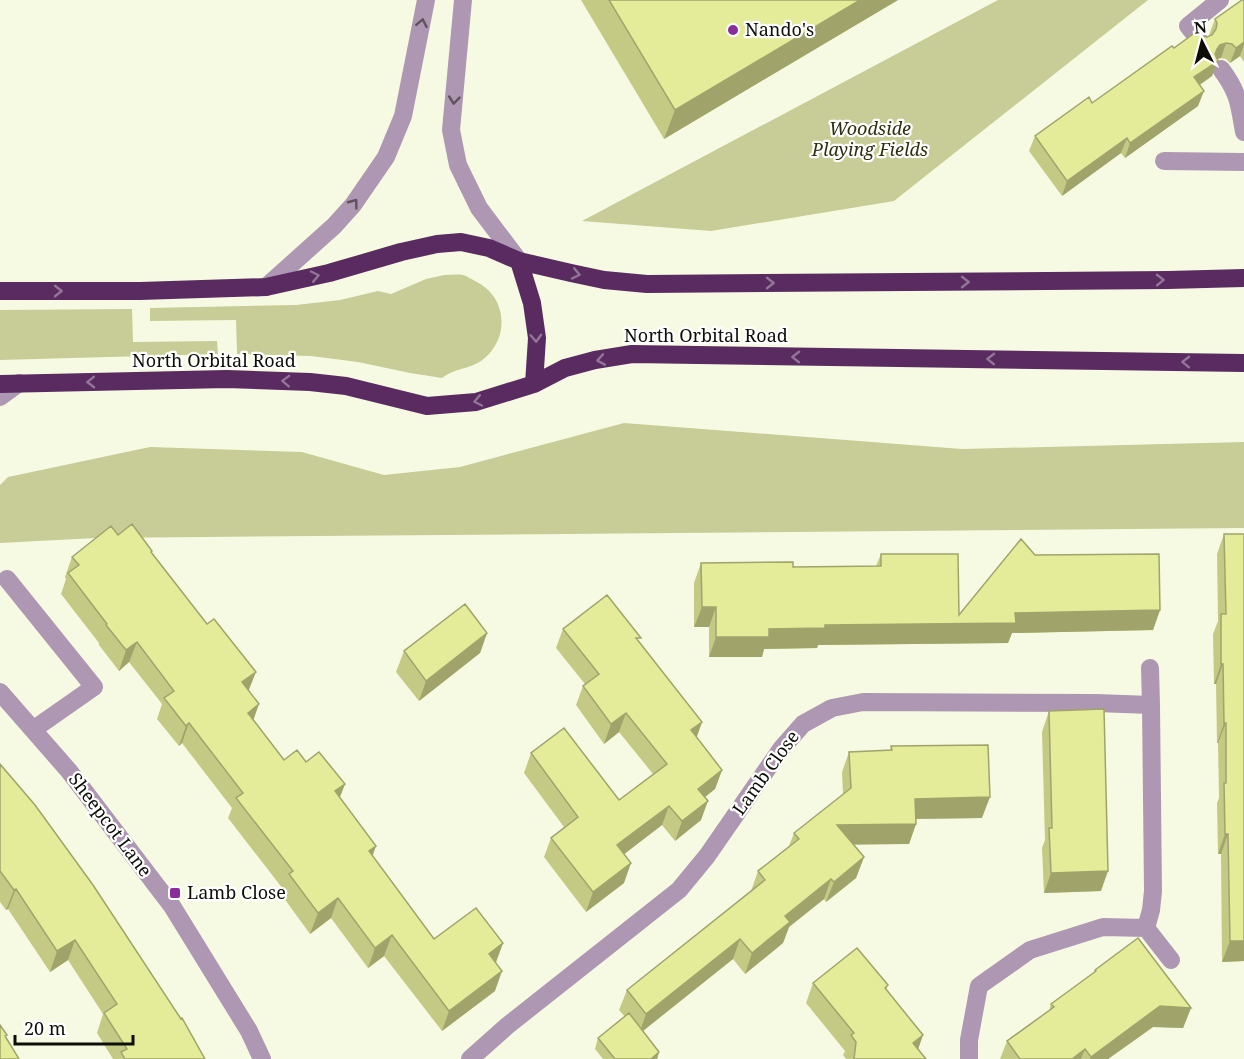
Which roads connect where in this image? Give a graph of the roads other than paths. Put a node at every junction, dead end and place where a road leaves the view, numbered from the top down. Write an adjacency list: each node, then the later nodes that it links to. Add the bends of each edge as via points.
1 (426, 0): 11 (street, one-way to 1, via 334,226 386,157 403,116)
2 (464, 0): 9 (street, one-way to 9, via 451,130 458,165 479,208)
3 (1221, 0): 4 (street, via 1188,26)
4 (1200, 41)
5 (1221, 69): 6 (street, via 1237,94)
6 (1244, 132)
7 (1164, 161): 8 (street)
8 (1244, 162)
9 (519, 261): 10 (highway, one-way to 10, via 604,280 647,284); 11 (highway, one-way to 9, via 437,244 461,242 489,248); 16 (highway, one-way to 16, via 532,303 537,338)
10 (1244, 278)
11 (266, 287): 12 (highway, one-way to 11)
12 (0, 291)
13 (1244, 363): 16 (highway, North Orbital Road, one-way to 16, via 632,354 566,368)
14 (19, 383): 15 (highway, North Orbital Road); 16 (highway, North Orbital Road, one-way to 14, via 476,402 427,406 346,386 310,382 227,379); 17 (street)
15 (0, 384)
16 (534, 384)
17 (0, 397)
18 (7, 579): 22 (street, via 94,687)
19 (1150, 668): 21 (street)
20 (0, 692): 22 (street, Sheepcot Lane)
21 (1151, 705): 23 (street, via 1154,891); 26 (street, Lamb Close, via 863,702 832,708 803,724 781,749 679,890)
22 (34, 729): 25 (street, Sheepcot Lane, via 172,906)
23 (1146, 928): 24 (street); 27 (street, via 1103,927 1030,950 979,986)
24 (1171, 960)
25 (262, 1059)
26 (470, 1059)
27 (969, 1059)

